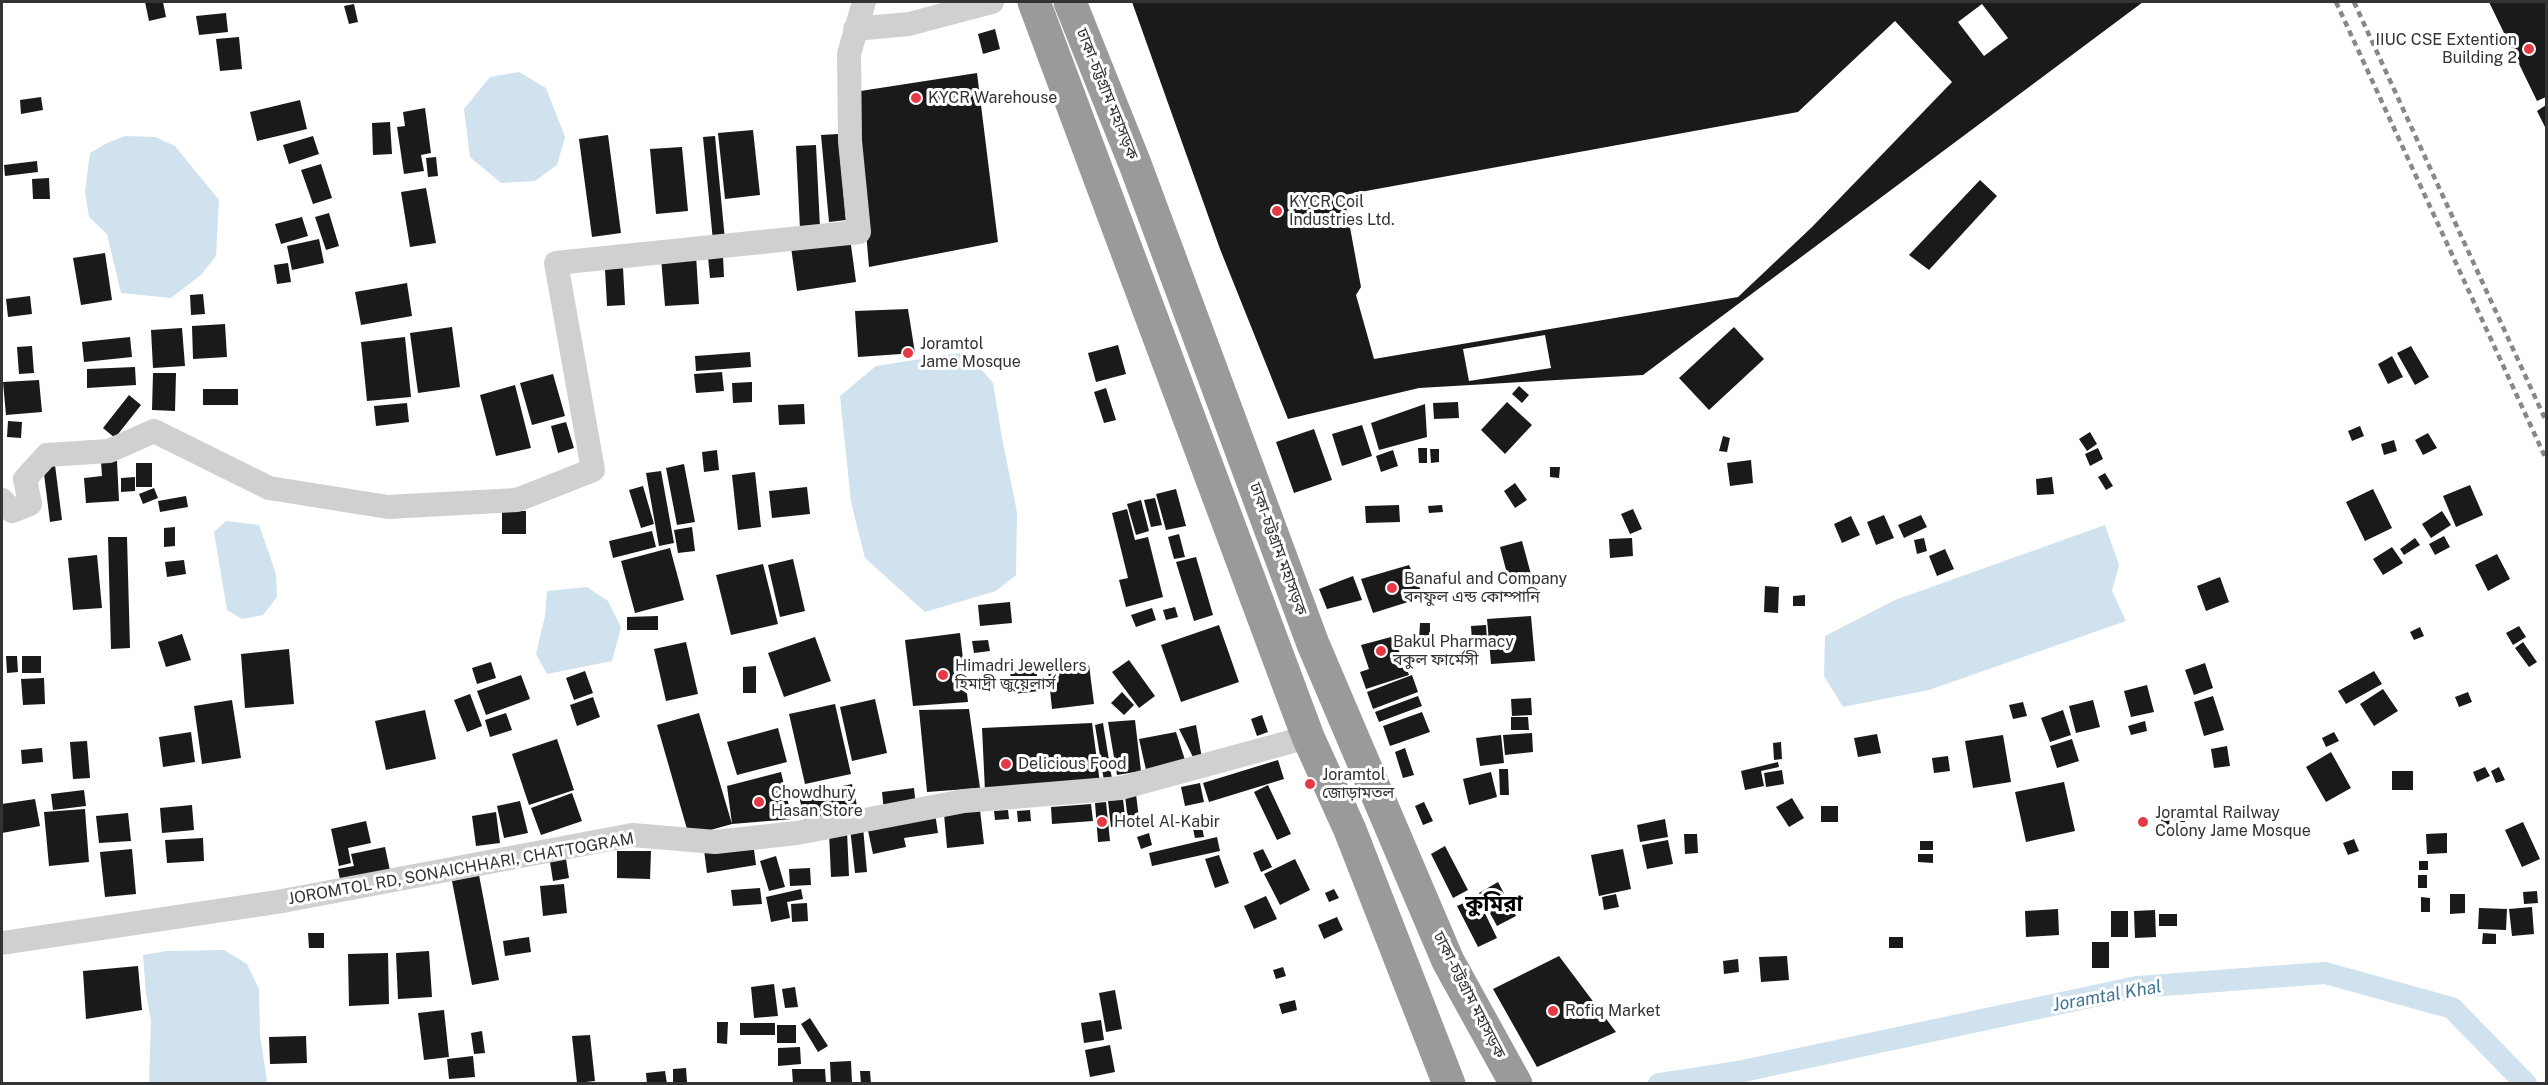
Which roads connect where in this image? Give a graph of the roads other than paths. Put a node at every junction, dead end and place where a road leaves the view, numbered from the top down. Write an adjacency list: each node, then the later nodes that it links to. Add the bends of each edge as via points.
1 (864, 2): 5 (street)
2 (992, 2): 5 (street, via 909,24)
3 (1034, 2): 7 (highway, ঢাকা-চট্টগ্রাম মহাসড়ক)
4 (1070, 2): 10 (highway, ঢাকা-চট্টগ্রাম মহাসড়ক, via 1135,164 1313,644 1448,961)
5 (855, 29): 6 (street, via 849,54 850,141 859,232 556,263 593,470 517,500 388,507 269,488 154,431 109,451 47,455 25,479 30,504 12,511)
6 (2, 500)
7 (1308, 737): 8 (street, JOROMTOL RD, SONAICHHARI, CHATTOGRAM, via 1121,789 964,801 797,832 715,842 632,835 277,902); 9 (highway, ঢাকা-চট্টগ্রাম মহাসড়ক, via 1350,830)
8 (2, 943)
9 (1449, 1083)
10 (1515, 1083)

